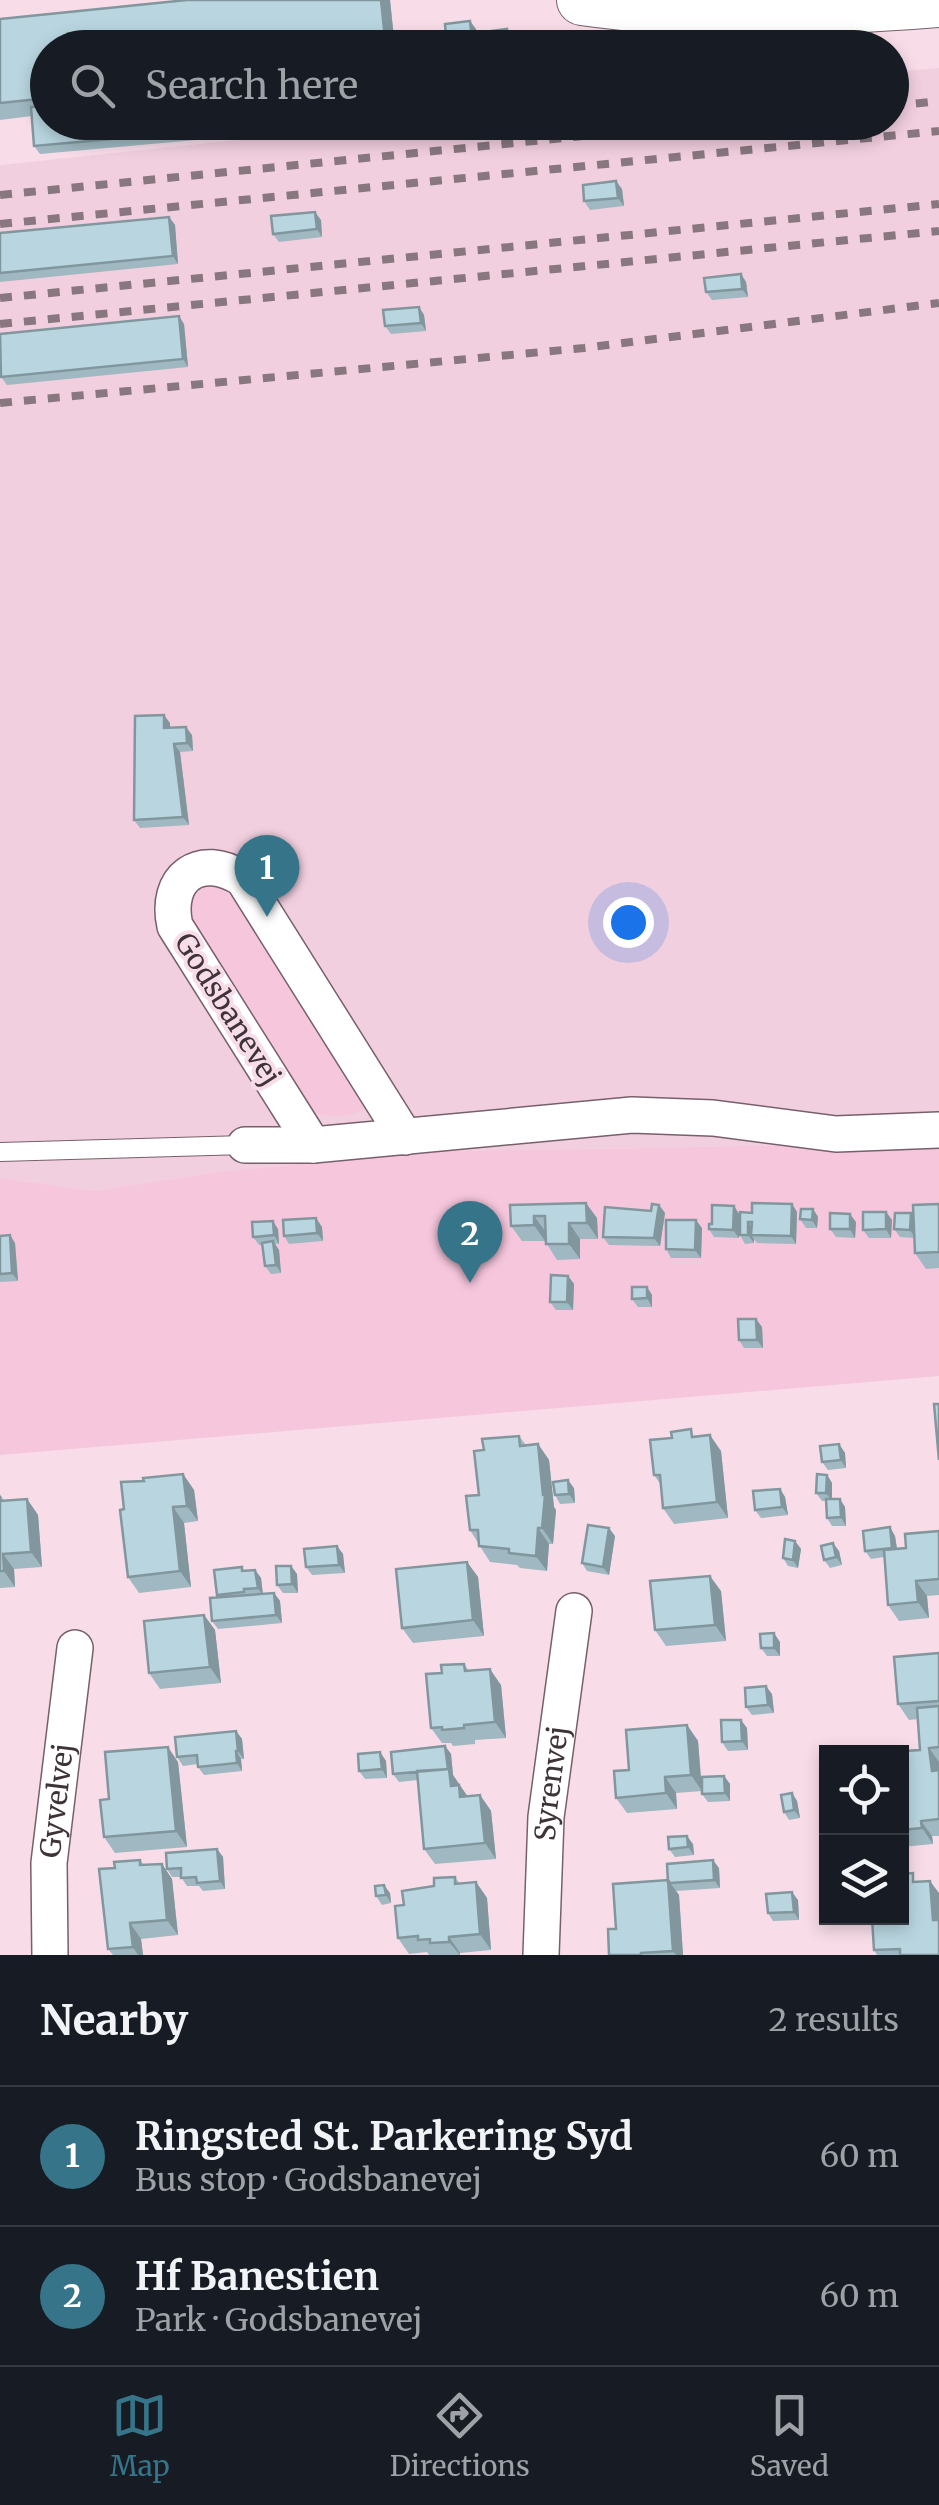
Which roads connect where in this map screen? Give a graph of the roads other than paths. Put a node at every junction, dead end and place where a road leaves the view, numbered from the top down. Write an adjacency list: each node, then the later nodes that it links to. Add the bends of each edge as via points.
1 (582, 0): 2 (main road, via 797,11)
2 (939, 2)
3 (939, 1130): 4 (street, via 836,1134 632,1115)
4 (405, 1136): 5 (street); 5 (street, Godsbanevej, via 242,878 207,866 176,888 170,907 175,926)
5 (313, 1145): 6 (street)
6 (245, 1146): 7 (lane)
7 (0, 1152)
8 (574, 1612): 11 (street, Syrenvej, via 546,1817)
9 (75, 1648): 10 (street, Gyvelvej, via 49,1863)
10 (50, 1955)
11 (541, 1955)

